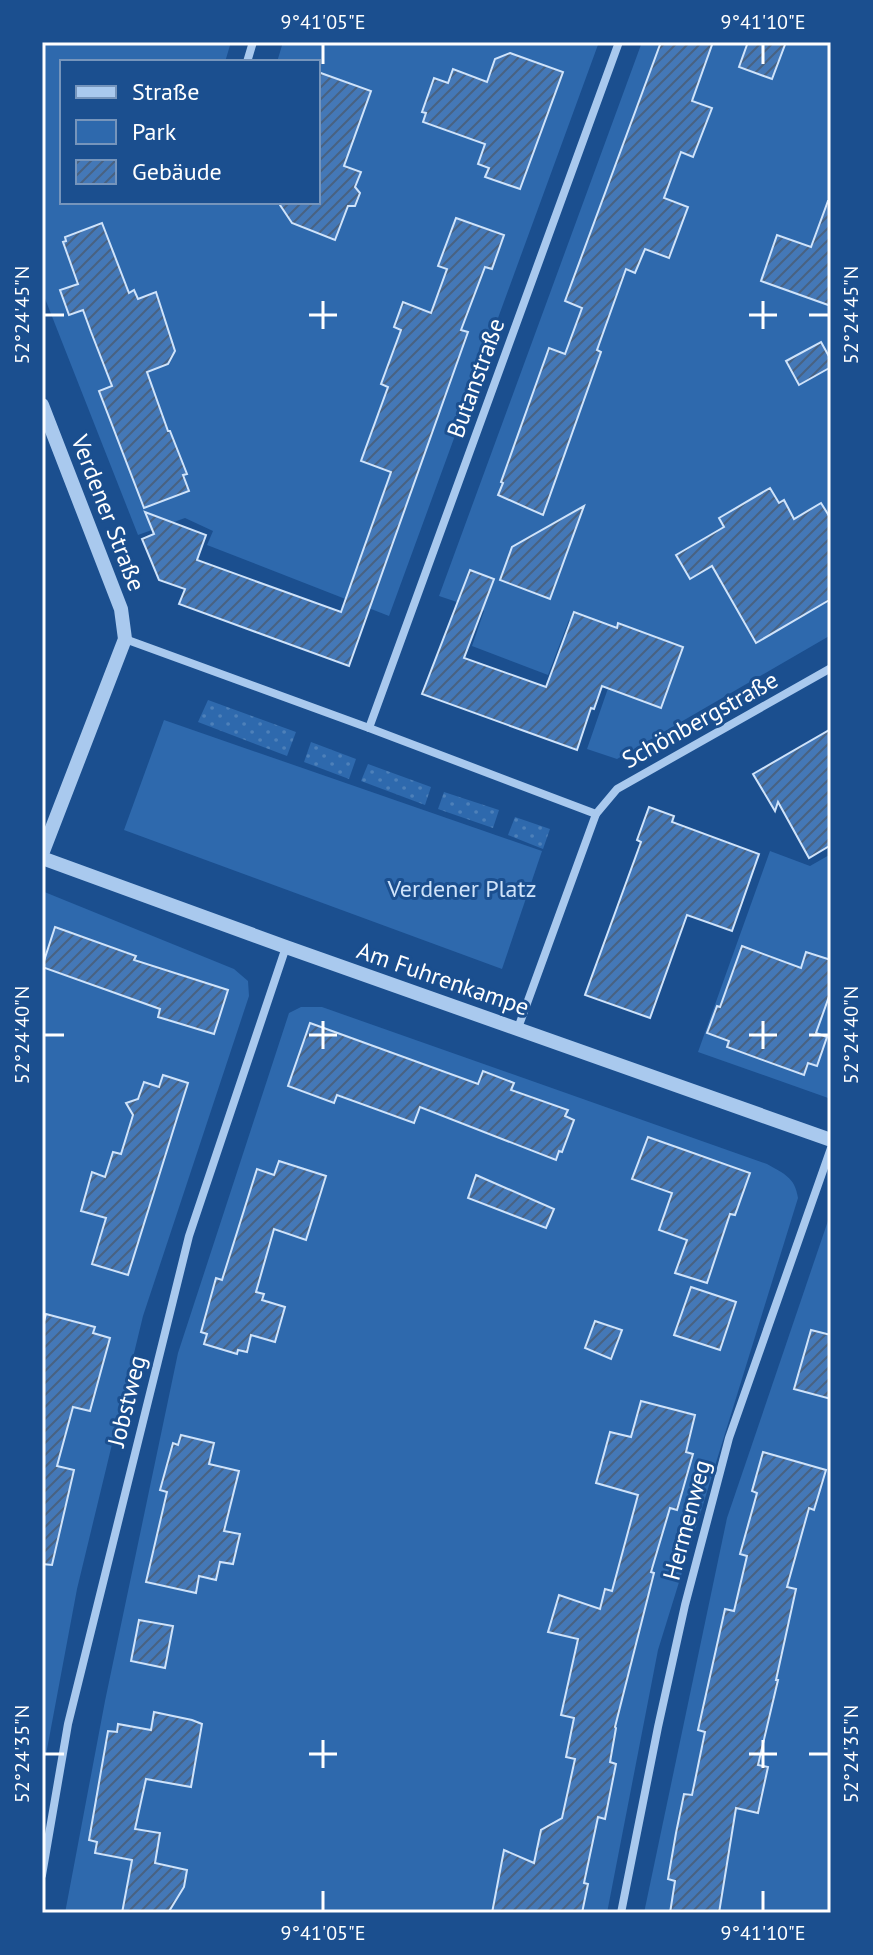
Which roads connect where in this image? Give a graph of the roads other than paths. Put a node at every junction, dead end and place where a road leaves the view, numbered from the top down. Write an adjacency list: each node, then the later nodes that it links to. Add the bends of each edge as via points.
1 (619, 42): 5 (street, Butanstraße)
2 (42, 405): 3 (street, Verdener Straße, via 121,609)
3 (125, 639): 5 (street); 7 (street)
4 (831, 668): 6 (street, Schönbergstraße, via 617,789)
5 (369, 728): 6 (street)
6 (596, 814): 9 (street)
7 (42, 856): 8 (street, Am Fuhrenkampe)
8 (286, 947): 9 (street, Am Fuhrenkampe); 12 (street, Jobstweg, via 189,1236 68,1724)
9 (518, 1028): 10 (street, Am Fuhrenkampe)
10 (831, 1140)
11 (831, 1148): 13 (street, Hermenweg, via 729,1438 685,1605)
12 (42, 1875)
13 (621, 1913)

